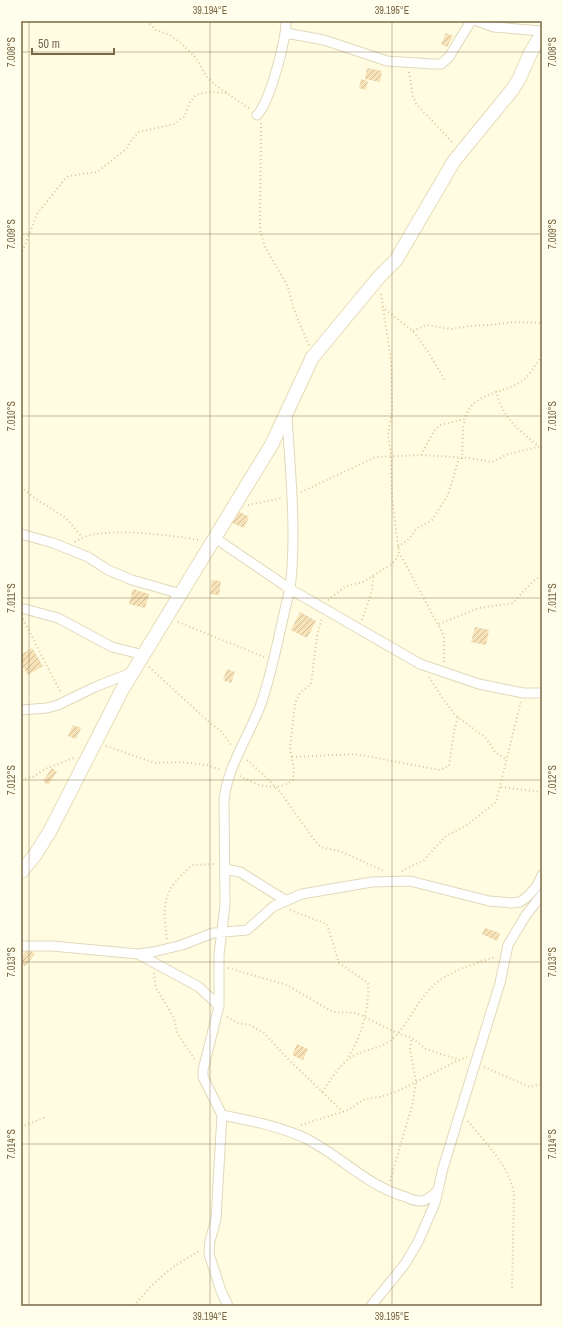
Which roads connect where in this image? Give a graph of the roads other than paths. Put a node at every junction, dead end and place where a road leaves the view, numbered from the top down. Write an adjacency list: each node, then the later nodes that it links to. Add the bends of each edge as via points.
1 (286, 21): 4 (street)
2 (471, 21): 4 (street, via 446,61 432,64 387,61 324,40)
3 (477, 21): 5 (street, via 494,28)
4 (286, 33): 6 (street, via 267,95)
5 (542, 35): 7 (street, via 512,90 454,161 396,260 314,355)
6 (257, 115)
7 (286, 414): 9 (street, via 272,444); 10 (street, via 292,496)
8 (21, 534): 11 (street, via 69,549 132,580)
9 (214, 540): 10 (street); 11 (street)
10 (290, 589): 15 (street, via 424,665 478,684 524,693); 17 (street, via 261,703 230,771 224,800)
11 (181, 594): 13 (street)
12 (21, 608): 13 (street, via 58,618 112,647)
13 (142, 657): 14 (street)
14 (133, 672): 16 (street, via 65,702 47,708); 18 (street, via 50,831)
15 (542, 693)
16 (21, 710)
17 (225, 867): 21 (street, via 240,872); 22 (street)
18 (21, 872)
19 (542, 875): 21 (street, via 528,896 520,902 512,903 488,901 425,883 404,880 346,886 302,894)
20 (542, 895): 27 (street, via 512,937 506,953 500,983)
21 (285, 900): 22 (street, via 274,906 247,930)
22 (222, 933): 24 (street, via 203,936 168,949); 25 (street)
23 (21, 946): 24 (street, via 52,946)
24 (138, 954): 25 (street, via 199,987)
25 (219, 1010): 26 (street, via 203,1070 205,1082)
26 (222, 1115): 27 (street, via 269,1124 306,1139 387,1191 421,1201); 28 (street, via 216,1219 209,1247 212,1266)
27 (438, 1190): 29 (street, via 435,1203 411,1254)
28 (228, 1306)
29 (371, 1306)

